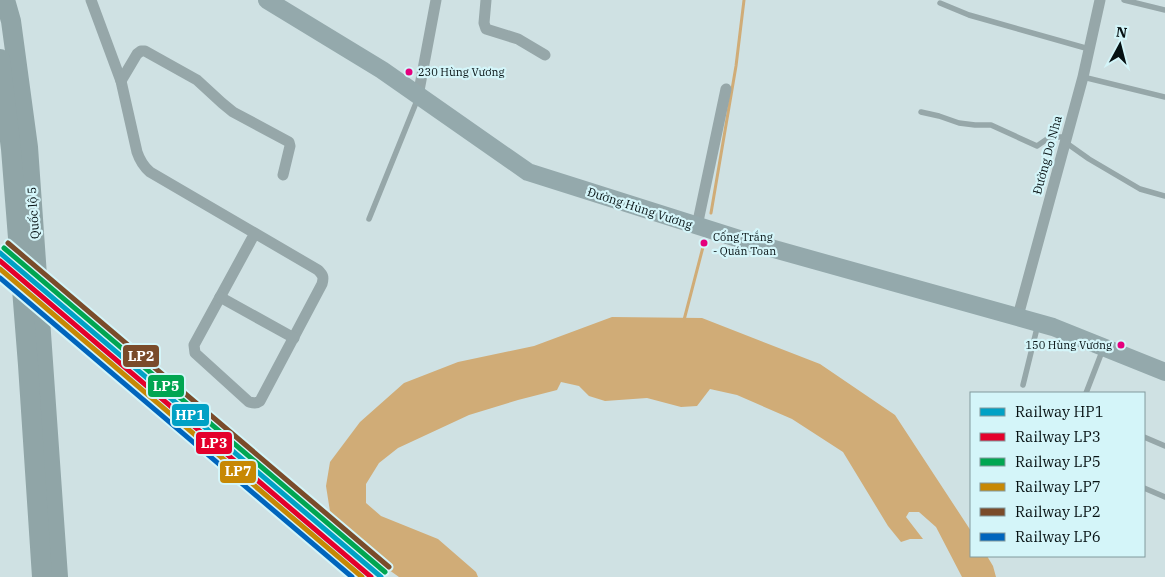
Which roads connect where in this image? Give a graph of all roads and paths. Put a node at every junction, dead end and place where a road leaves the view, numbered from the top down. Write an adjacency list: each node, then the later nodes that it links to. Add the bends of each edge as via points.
1 (5, 0): 20 (highway, Quốc lộ 5, via 11,21)
2 (91, 0): 14 (street)
3 (267, 0): 16 (main road, Đường Hùng Vương, via 382,70)
4 (436, 0): 16 (street)
5 (486, 0): 11 (street, via 486,30 518,39)
6 (1100, 0): 10 (street, Đường Do Nha)
7 (1124, 0): 9 (lane)
8 (940, 4): 10 (lane)
9 (1165, 10)
10 (1089, 48): 13 (street, Đường Do Nha)
11 (545, 55)
12 (0, 59): 20 (highway, Quốc lộ 5)
13 (1083, 77): 17 (lane); 19 (street, Đường Do Nha)
14 (121, 80): 21 (street, via 141,51 189,75 233,112 289,142); 25 (street, via 137,152 144,167)
15 (726, 89): 24 (street)
16 (418, 96): 23 (lane); 24 (main road, Đường Hùng Vương, via 528,172)
17 (1165, 97)
18 (921, 112): 19 (lane, via 959,123 991,125 1037,146 1050,137)
19 (1066, 140): 22 (lane, via 1089,159 1140,189); 27 (street, Đường Do Nha)
20 (20, 148): 31 (highway, Quốc lộ 5)
21 (283, 175)
22 (1165, 196)
23 (369, 219)
24 (697, 226): 27 (main road, Đường Hùng Vương)
25 (255, 234): 26 (street); 29 (street, via 322,274 322,284)
26 (220, 297): 29 (street); 29 (street, via 195,340 194,349 249,402 260,401)
27 (1018, 316): 28 (main road, Đường Hùng Vương)
28 (1038, 322): 30 (main road, Đường Hùng Vương); 33 (lane)
29 (294, 338)
30 (1104, 347): 32 (main road, Đường Hùng Vương); 34 (lane)
31 (36, 366): 39 (highway, Quốc lộ 5); 40 (highway, Quốc lộ 5)
32 (1165, 372)
33 (1022, 385)
34 (1086, 392)
35 (1145, 437): 36 (lane)
36 (1165, 446)
37 (1145, 488): 38 (lane)
38 (1165, 497)
39 (42, 577)
40 (58, 577)

